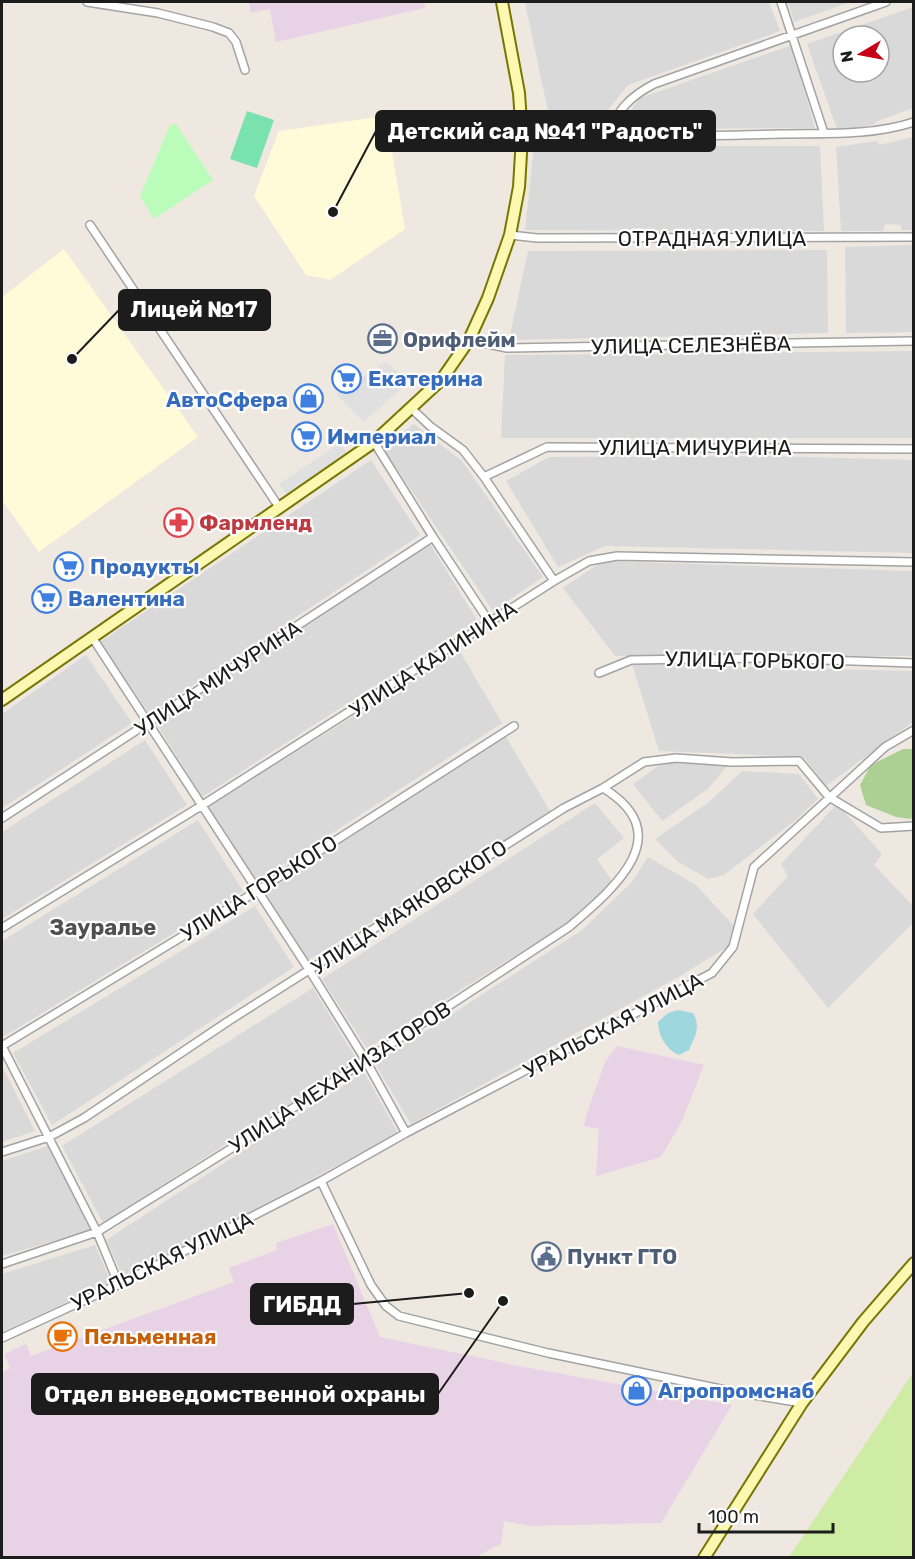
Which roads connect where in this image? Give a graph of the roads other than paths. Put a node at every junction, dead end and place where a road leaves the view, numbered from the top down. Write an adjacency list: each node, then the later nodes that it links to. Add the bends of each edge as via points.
1 (87, 2): 6 (street, via 158,13 229,33)
2 (502, 2): 10 (street, via 519,93)
3 (781, 2): 5 (street)
4 (886, 2): 5 (street)
5 (793, 34): 8 (street); 9 (street, via 634,94)
6 (245, 70)
7 (914, 122): 8 (street, via 864,132)
8 (824, 133): 9 (street)
9 (604, 136): 10 (street)
10 (522, 137): 12 (street, via 519,187)
11 (90, 225): 20 (street)
12 (510, 235): 13 (street, ОТРАДНАЯ УЛИЦА); 14 (street)
13 (914, 237)
14 (469, 340): 15 (street, УЛИЦА СЕЛЕЗНЁВА, via 507,348); 16 (street, via 442,379)
15 (914, 341)
16 (412, 409): 17 (street); 19 (street, via 463,450)
17 (374, 442): 20 (street); 21 (street)
18 (914, 449): 19 (street, УЛИЦА МИЧУРИНА, via 547,447)
19 (484, 477): 23 (street)
20 (279, 507): 25 (street)
21 (433, 537): 24 (street); 29 (street, УЛИЦА МИЧУРИНА)
22 (914, 562): 23 (street, УЛИЦА КАЛИНИНА, via 617,556 589,561)
23 (554, 581): 24 (street, УЛИЦА КАЛИНИНА)
24 (490, 623): 34 (street, УЛИЦА КАЛИНИНА)
25 (92, 637): 28 (street); 29 (street)
26 (914, 663): 27 (street, УЛИЦА ГОРЬКОГО, via 762,658 631,660)
27 (599, 674)
28 (2, 700)
29 (149, 723): 34 (street); 35 (street, УЛИЦА МИЧУРИНА)
30 (514, 726): 37 (street, УЛИЦА ГОРЬКОГО)
31 (914, 730): 33 (street, УРАЛЬСКАЯ УЛИЦА, via 885,747)
32 (603, 788): 33 (street, УЛИЦА МАЯКОВСКОГО, via 644,762 676,758 799,761); 39 (street, УЛИЦА МАЯКОВСКОГО, via 564,808); 41 (street, УЛИЦА МЕХАНИЗАТОРОВ, via 627,805 635,818 638,840 633,862 613,889 569,927)
33 (829, 797): 36 (street, via 880,828); 42 (street, УРАЛЬСКАЯ УЛИЦА, via 754,867 733,947 712,973)
34 (201, 806): 37 (street); 38 (street, УЛИЦА КАЛИНИНА)
35 (2, 818)
36 (914, 826)
37 (257, 891): 39 (street); 40 (street, УЛИЦА ГОРЬКОГО)
38 (2, 928)
39 (310, 971): 41 (street); 43 (street, УЛИЦА МАЯКОВСКОГО)
40 (2, 1046): 43 (street)
41 (366, 1060): 42 (street); 46 (street, УЛИЦА МЕХАНИЗАТОРОВ)
42 (406, 1133): 45 (street, УРАЛЬСКАЯ УЛИЦА)
43 (49, 1137): 44 (street, УЛИЦА МАЯКОВСКОГО); 46 (street)
44 (2, 1152)
45 (321, 1181): 49 (street, УРАЛЬСКАЯ УЛИЦА); 51 (street, via 371,1285 399,1316 549,1353)
46 (97, 1232): 48 (street, УЛИЦА МЕХАНИЗАТОРОВ); 49 (street)
47 (914, 1263): 51 (street)
48 (2, 1264)
49 (119, 1285): 50 (street, УРАЛЬСКАЯ УЛИЦА)
50 (2, 1338)
51 (802, 1403): 52 (street)
52 (705, 1557)

